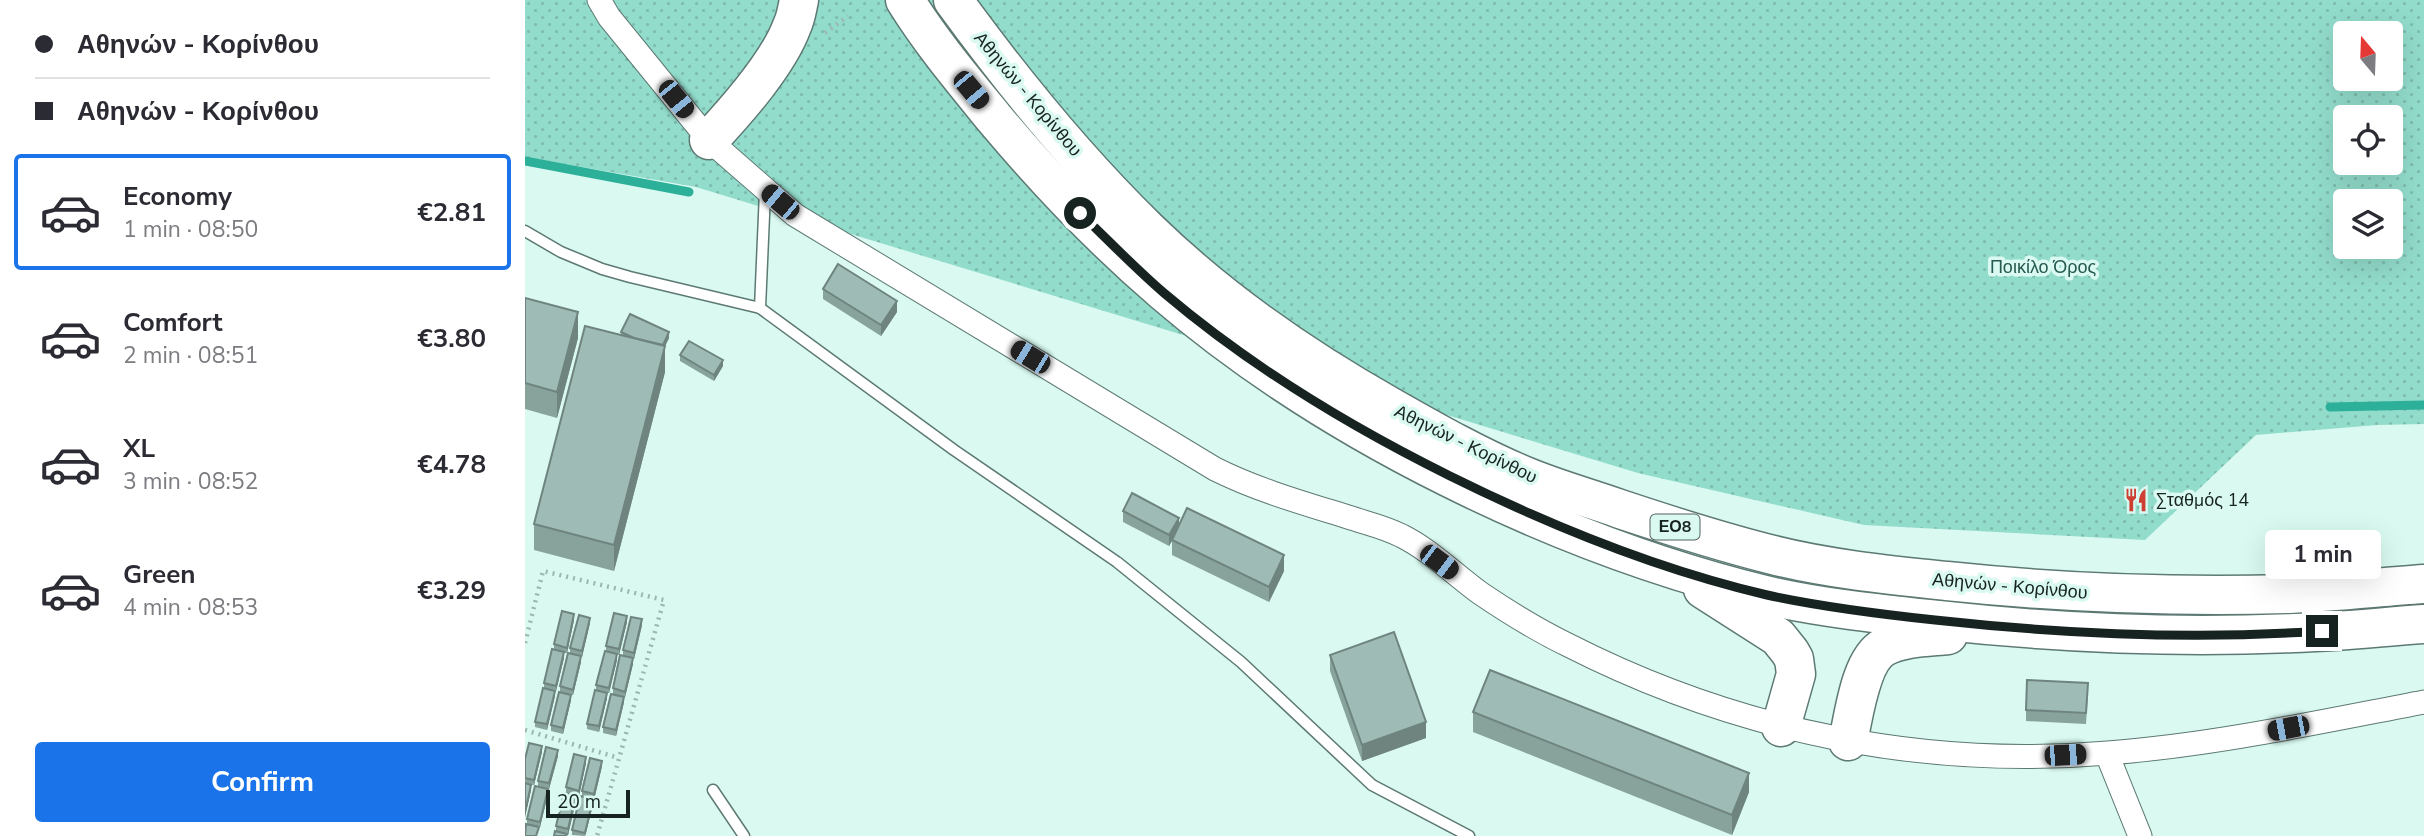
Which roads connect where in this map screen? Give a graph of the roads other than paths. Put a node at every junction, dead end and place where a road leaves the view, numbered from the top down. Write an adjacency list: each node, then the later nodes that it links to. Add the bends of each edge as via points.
1 (599, 0): 5 (street)
2 (799, 0): 5 (highway, via 779,51)
3 (905, 0): 9 (highway, Αθηνών - Κορίνθου / ΕΟ8, via 1042,176 1165,293 1214,331 1287,384 1428,466 1587,540)
4 (953, 0): 10 (highway, Αθηνών - Κορίνθου / ΕΟ8, via 1005,71 1073,150 1192,270 1312,360 1451,441 1526,477 1776,556 1893,576 2017,588 2181,595 2294,594)
5 (709, 140): 6 (street)
6 (765, 190): 8 (lane); 14 (street, via 795,215 1215,469 1268,492 1403,536 1519,619 1570,646 1711,706)
7 (525, 231): 8 (lane, via 602,269)
8 (760, 308): 19 (lane, via 1128,570 1241,662 1372,785)
9 (1665, 566): 12 (highway, Αθηνών - Κορίνθου / ΕΟ8, via 1767,595); 14 (highway, via 1786,644 1796,674)
10 (2424, 584)
11 (2424, 624): 12 (highway, Αθηνών - Κορίνθου / ΕΟ8, via 2197,635)
12 (2003, 627): 15 (highway, via 1901,641 1874,654)
13 (2424, 702): 16 (street, via 2260,733)
14 (1781, 727): 15 (street)
15 (1848, 741): 16 (street, via 1998,756)
16 (2107, 754): 20 (street)
17 (713, 790): 18 (lane)
18 (744, 836)
19 (1469, 836)
20 (2140, 836)

